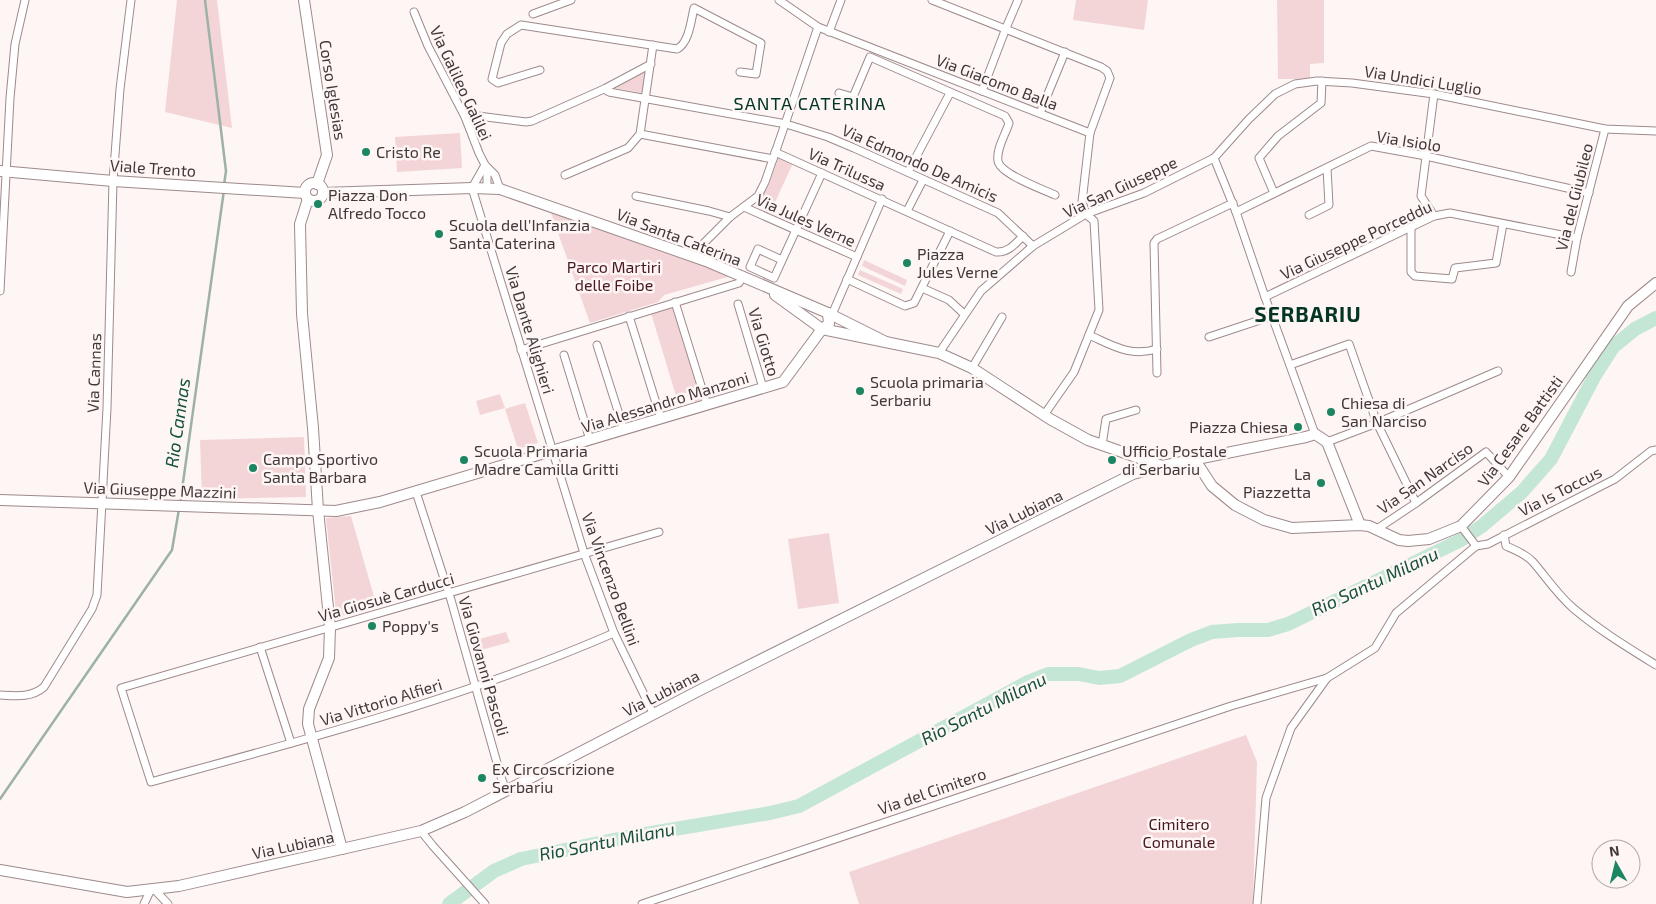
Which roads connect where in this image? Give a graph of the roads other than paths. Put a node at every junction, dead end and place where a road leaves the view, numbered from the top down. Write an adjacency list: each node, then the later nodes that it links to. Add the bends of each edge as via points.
1 (25, 0): 38 (street, via 15,44)
2 (131, 0): 43 (street, Via Cannas)
3 (304, 0): 44 (street, Corso Iglesias, via 327,156)
4 (570, 0): 10 (street)
5 (778, 0): 11 (street, Via Giacomo Balla)
6 (841, 0): 13 (street)
7 (932, 0): 12 (street)
8 (1018, 0): 12 (street)
9 (414, 12): 27 (street, Via Galileo Galilei)
10 (533, 14)
11 (818, 27): 13 (street, Via Giacomo Balla); 28 (street)
12 (1006, 28): 15 (street); 21 (street)
13 (829, 32): 21 (street, Via Giacomo Balla)
14 (653, 46): 16 (street); 17 (street, via 521,25 507,34 501,43 492,79 498,83); 18 (street, via 677,49 682,46 694,8 761,43 756,74)
15 (1065, 52): 26 (street); 31 (street, via 1101,67 1110,78)
16 (651, 64): 20 (street); 25 (street)
17 (540, 70)
18 (740, 72)
19 (1322, 81): 24 (street, Via Undici Luglio); 35 (street, Via Undici Luglio, via 1294,84 1275,94); 49 (street, via 1321,103 1278,136 1259,158)
20 (604, 89): 25 (street, Via Edmondo De Amicis); 27 (street, via 526,122)
21 (982, 91): 26 (street, Via Giacomo Balla)
22 (839, 93): 23 (street, via 853,97 870,57)
23 (950, 93): 39 (street); 51 (street, via 1005,116 1009,123 998,163 1005,171)
24 (1434, 94): 29 (street, Via Undici Luglio); 34 (street)
25 (646, 98): 28 (street, Via Edmondo De Amicis); 32 (street)
26 (1040, 113): 31 (street, Via Giacomo Balla)
27 (465, 116): 36 (street, Via Galileo Galilei)
28 (786, 124): 33 (street); 39 (street, Via Edmondo De Amicis, via 846,144)
29 (1605, 129): 30 (street, Via Undici Luglio); 50 (street, Via del Giubileo)
30 (1656, 131)
31 (1090, 133): 59 (street, via 1082,202)
32 (640, 134): 33 (street, Via Trilussa); 41 (street, via 628,148)
33 (774, 155): 40 (street, Via Trilussa); 56 (street, via 758,196)
34 (1426, 156): 37 (street, Via Isiolo, via 1371,146); 50 (street, Via Isiolo); 61 (street, via 1421,196)
35 (1214, 158): 55 (street); 59 (street, Via San Giuseppe, via 1144,192)
36 (485, 164): 45 (street, Via Galileo Galilei); 46 (street, Via Galileo Galilei); 47 (street, Via Galileo Galilei, via 495,175)
37 (1328, 168): 49 (street, Via Isiolo); 60 (street, via 1329,205)
38 (3, 172): 43 (street, Viale Trento); 79 (street)
39 (908, 172): 42 (street, Via Edmondo De Amicis)
40 (822, 173): 54 (street, Via Trilussa); 65 (street)
41 (565, 175)
42 (923, 180): 57 (street); 67 (street, Via Edmondo De Amicis, via 998,213)
43 (113, 181): 52 (street, Viale Trento, via 236,188); 121 (street, Via Cannas)
44 (317, 184): 48 (street); 52 (street, via 308,185)
45 (472, 188): 46 (street, Via Santa Caterina); 48 (street, Via Santa Caterina); 94 (street, Via Dante Alighieri)
46 (487, 188): 47 (street, Via Santa Caterina)
47 (500, 189): 70 (street, Via Santa Caterina)
48 (323, 193): 52 (street, via 316,200)
49 (1274, 193): 58 (street, Via Isiolo)
50 (1589, 193): 68 (street, Via del Giubileo)
51 (1054, 195)
52 (307, 196): 123 (street, via 299,242)
53 (636, 196): 62 (street)
54 (882, 199): 57 (street, Via Trilussa); 71 (street)
55 (1232, 203): 58 (street); 93 (street, via 1154,243)
56 (744, 208): 62 (street); 65 (street, Via Jules Verne)
57 (907, 211): 66 (street, Via Trilussa)
58 (1236, 212): 80 (street)
59 (1086, 214): 69 (street, Via San Giuseppe); 89 (street, via 1094,221 1099,310)
60 (1309, 214)
61 (1434, 216): 63 (street, Via Giuseppe Porceddu, via 1450,213); 64 (street, Via Giuseppe Porceddu)
62 (730, 218): 70 (street)
63 (1503, 224): 64 (street, via 1496,263 1455,268 1452,279 1415,276 1411,272); 68 (street, Via Giuseppe Porceddu)
64 (1411, 228): 80 (street, Via Giuseppe Porceddu)
65 (795, 229): 71 (street, Via Jules Verne); 72 (street)
66 (950, 231): 67 (street, Via Trilussa, via 996,252 1010,249); 78 (street)
67 (1023, 236): 69 (street, Via Edmondo De Amicis)
68 (1577, 238): 73 (street, Via del Giubileo)
69 (1033, 246): 84 (street, Via San Giuseppe, via 981,291)
70 (691, 256): 74 (street, Via Santa Caterina)
71 (857, 257): 75 (street)
72 (782, 260): 72 (street, via 774,278 750,267 758,249)
73 (1571, 272)
74 (742, 277): 77 (street, Via Santa Caterina); 81 (street, via 739,283)
75 (847, 279): 78 (street, via 905,306 914,303); 83 (street)
76 (1656, 283): 118 (street, Via Cesare Battisti, via 1628,306)
77 (760, 284): 83 (street, Via Santa Caterina); 88 (street, Via Santa Caterina)
78 (922, 288): 84 (street, via 949,300)
79 (0, 291)
80 (1265, 297): 86 (street)
81 (675, 302): 85 (street); 102 (street)
82 (738, 304): 101 (street, Via Giotto)
83 (831, 312): 88 (street, via 829,324); 91 (street, Via Santa Caterina)
84 (964, 314): 95 (street, Via San Giuseppe)
85 (629, 316): 94 (street); 105 (street)
86 (1272, 316): 90 (street); 97 (street)
87 (1002, 317): 98 (street)
88 (822, 328): 91 (street, Via Santa Caterina); 101 (street, Via Alessandro Manzoni, via 783,382)
89 (1089, 335): 93 (street, via 1126,351 1137,353); 104 (street, via 1074,372)
90 (1209, 337)
91 (886, 342): 95 (street, Via Santa Caterina, via 913,350)
92 (598, 345): 107 (street)
93 (1157, 349): 100 (street)
94 (521, 350): 112 (street, Via Dante Alighieri)
95 (938, 352): 98 (street, Via Santa Caterina)
96 (564, 355): 109 (street)
97 (1290, 365): 106 (street, via 1349,344); 108 (street)
98 (972, 368): 104 (street, Via Santa Caterina)
99 (1498, 371): 106 (street)
100 (1157, 373)
101 (763, 388): 102 (street, Via Alessandro Manzoni)
102 (707, 405): 105 (street, Via Alessandro Manzoni)
103 (1136, 410): 111 (street, via 1106,418)
104 (1044, 415): 111 (street, Via Santa Caterina)
105 (660, 419): 107 (street, Via Alessandro Manzoni)
106 (1377, 423): 110 (street); 122 (street)
107 (624, 430): 109 (street, Via Alessandro Manzoni)
108 (1315, 434): 110 (street); 115 (street, Via Lubiana)
109 (590, 440): 112 (street, Via Alessandro Manzoni)
110 (1327, 442): 124 (street)
111 (1102, 445): 114 (street, Via Santa Caterina)
112 (553, 450): 119 (street, Via Alessandro Manzoni); 130 (street, Via Vincenzo Bellini)
113 (1656, 450): 128 (street, Via Is Toccus, via 1615,478)
114 (1140, 458): 116 (street, Via Santa Caterina); 117 (street)
115 (1195, 460): 116 (street, Via Lubiana); 124 (street, Via Cesare Battisti, via 1212,486 1235,505 1264,520 1292,528)
116 (1162, 466): 117 (street, Via Lubiana)
117 (1144, 471): 139 (street, Via Lubiana)
118 (1509, 477): 122 (street, Via San Narciso, via 1486,452); 126 (street, Via Cesare Battisti)
119 (416, 492): 123 (street, Via Alessandro Manzoni, via 353,509); 131 (street, Via Giovanni Pascoli)
120 (0, 500): 121 (street, Via Giuseppe Mazzini)
121 (102, 503): 123 (street, Via Giuseppe Mazzini); 138 (street, Via Cannas, via 97,595 92,609 44,688 25,696)
122 (1416, 504): 125 (street, Via San Narciso)
123 (318, 510): 132 (street)
124 (1360, 525): 125 (street, Via Cesare Battisti)
125 (1377, 529): 126 (street, Via Cesare Battisti, via 1408,541 1429,539)
126 (1463, 529): 129 (street)
127 (659, 532): 130 (street, Via Giosuè Carducci)
128 (1504, 535): 129 (street, Via Is Toccus, via 1488,544); 135 (street, via 1506,546 1533,562 1572,607 1602,631)
129 (1474, 544): 136 (street, via 1396,613 1375,648)
130 (584, 553): 131 (street, Via Giosuè Carducci); 133 (street, Via Vincenzo Bellini)
131 (448, 593): 132 (street, Via Giosuè Carducci); 137 (street, Via Giovanni Pascoli)
132 (330, 627): 134 (street, Via Giosuè Carducci); 140 (street, via 329,658 309,709)
133 (614, 633): 137 (street, Via Vittorio Alfieri); 139 (street, Via Vincenzo Bellini)
134 (260, 647): 141 (street); 142 (street, Via Giosuè Carducci, via 122,688)
135 (1656, 665)
136 (1327, 678): 151 (street, Via del Cimitero, via 1231,706); 152 (street, via 1291,728 1266,798)
137 (476, 687): 140 (street, Via Vittorio Alfieri); 143 (street, Via Giovanni Pascoli)
138 (0, 695)
139 (653, 713): 143 (street, Via Lubiana)
140 (311, 737): 141 (street, Via Vittorio Alfieri); 145 (street)
141 (291, 743): 142 (street, Via Vittorio Alfieri)
142 (151, 782)
143 (506, 791): 144 (street, Via Lubiana)
144 (421, 831): 145 (street, Via Lubiana); 150 (street)
145 (342, 850): 147 (street, Via Lubiana)
146 (0, 870): 147 (street, Via Lubiana, via 127,892)
147 (153, 889): 148 (street); 149 (street)
148 (144, 904)
149 (168, 904)
150 (485, 904)
151 (642, 904)
152 (1257, 904)

